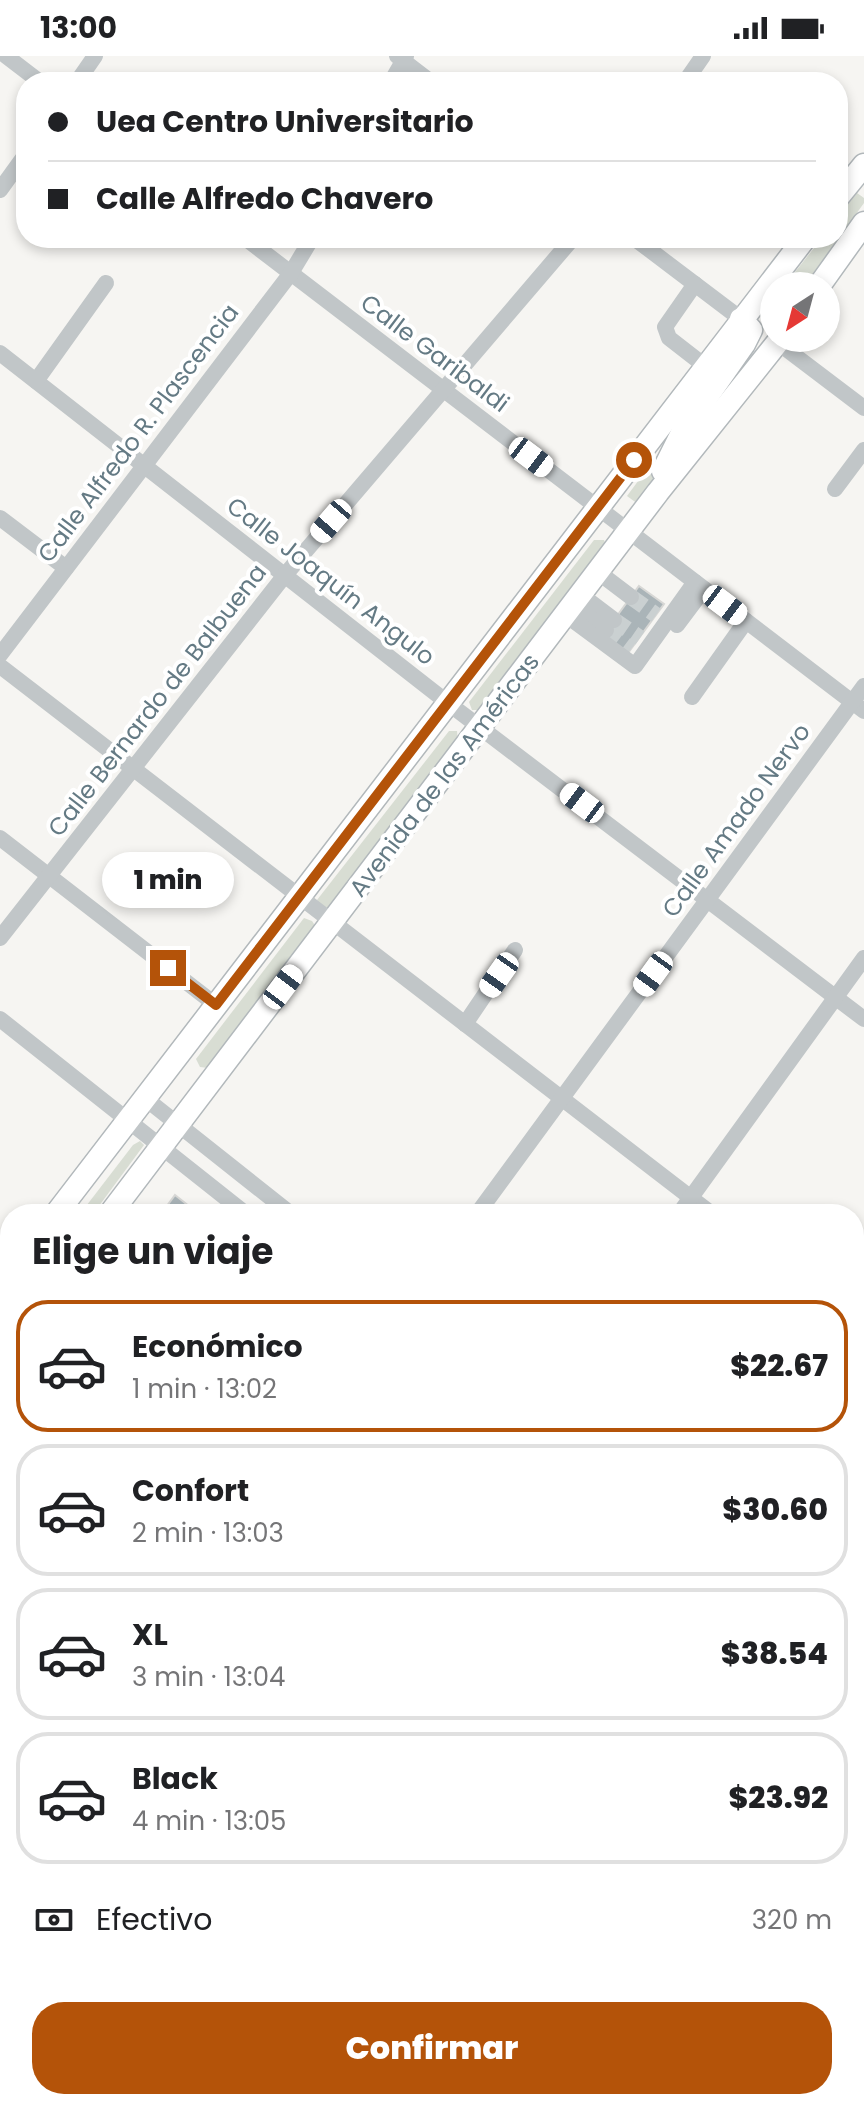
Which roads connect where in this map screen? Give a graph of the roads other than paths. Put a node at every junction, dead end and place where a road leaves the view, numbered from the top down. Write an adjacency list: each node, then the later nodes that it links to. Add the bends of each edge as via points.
1 (6, 56): 3 (street)
2 (402, 58): 4 (street)
3 (27, 72)
4 (419, 72)
5 (864, 165): 7 (main road)
6 (16, 168): 8 (street)
7 (848, 185)
8 (0, 190)
9 (864, 223): 10 (main road)
10 (848, 245)
11 (258, 248): 18 (street, Calle Garibaldi)
12 (306, 248): 18 (street, Calle Alfredo R. Plascencia)
13 (564, 248): 27 (street, Calle Bernardo de Balbuena)
14 (647, 248): 20 (street)
15 (797, 248): 21 (main road, Avenida de las Américas)
16 (846, 248): 17 (main road)
17 (829, 272)
18 (291, 273): 27 (street, Calle Garibaldi); 30 (street, Calle Alfredo R. Plascencia)
19 (106, 283): 26 (street)
20 (695, 284): 21 (street); 25 (street, via 665,327 669,338)
21 (741, 319): 25 (main road, Avenida de las Américas); 32 (main road, via 751,330 683,431 665,464)
22 (769, 352): 32 (main road, Avenida de las Américas)
23 (794, 352): 28 (street)
24 (0, 353): 26 (street, Calle Joaquín Angulo)
25 (705, 366): 33 (main road, Avenida de las Américas)
26 (36, 381): 30 (street, Calle Joaquín Angulo)
27 (443, 390): 33 (street, Calle Garibaldi); 38 (street, Calle Bernardo de Balbuena)
28 (864, 408)
29 (864, 450): 31 (street)
30 (142, 465): 36 (street, Calle Alfredo R. Plascencia); 38 (street, Calle Joaquín Angulo)
31 (835, 489)
32 (658, 492): 35 (main road, Avenida de las Américas)
33 (598, 507): 35 (street, Calle Garibaldi); 49 (main road, Avenida de las Américas)
34 (0, 518): 36 (street)
35 (629, 532): 37 (main road, Avenida de las Américas); 39 (street, Calle Garibaldi)
36 (66, 568): 45 (street, Calle Alfredo R. Plascencia)
37 (598, 572): 40 (street); 41 (main road, Avenida de las Américas)
38 (285, 575): 49 (street, Calle Joaquín Angulo); 52 (street, Calle Bernardo de Balbuena)
39 (700, 586): 42 (street, Calle Garibaldi); 44 (street); 44 (street, via 661,619)
40 (631, 597)
41 (573, 605): 43 (street); 44 (street, via 633,666); 51 (main road, Avenida de las Américas)
42 (746, 621): 48 (street); 50 (street, Calle Garibaldi)
43 (610, 625)
44 (644, 648)
45 (0, 655)
46 (0, 666): 52 (street)
47 (864, 686): 50 (street, Calle Amado Nervo)
48 (692, 697)
49 (448, 703): 51 (street, Calle Joaquín Angulo); 55 (main road, Avenida de las Américas)
50 (858, 706): 56 (street, Calle Amado Nervo)
51 (481, 726): 56 (street, Calle Joaquín Angulo); 57 (main road, Avenida de las Américas)
52 (132, 767): 54 (street, Calle Bernardo de Balbuena); 55 (street)
53 (0, 838): 54 (street)
54 (49, 876): 58 (street, Calle Bernardo de Balbuena); 62 (street)
55 (300, 897): 57 (street); 62 (main road, Avenida de las Américas)
56 (708, 899): 61 (street, Calle Joaquín Angulo); 66 (street, Calle Amado Nervo)
57 (332, 921): 65 (street); 69 (main road, Avenida de las Américas)
58 (0, 938)
59 (515, 950): 65 (street)
60 (864, 958): 61 (street)
61 (836, 997): 64 (street, Calle Joaquín Angulo); 71 (street)
62 (216, 1005): 67 (main road, Avenida de las Américas)
63 (0, 1019): 68 (street)
64 (864, 1019)
65 (465, 1024): 66 (street)
66 (562, 1098): 71 (street); 76 (street, Calle Amado Nervo)
67 (146, 1099): 68 (main road, Avenida de las Américas); 69 (street)
68 (129, 1121): 70 (street); 72 (main road, Avenida de las Américas)
69 (179, 1125): 70 (main road, Avenida de las Américas); 75 (street)
70 (162, 1148): 73 (main road, Avenida de las Américas); 74 (street)
71 (691, 1198): 77 (street); 78 (street)
72 (64, 1204)
73 (118, 1204)
74 (233, 1204)
75 (278, 1204)
76 (484, 1204)
77 (686, 1204)
78 (699, 1204)

